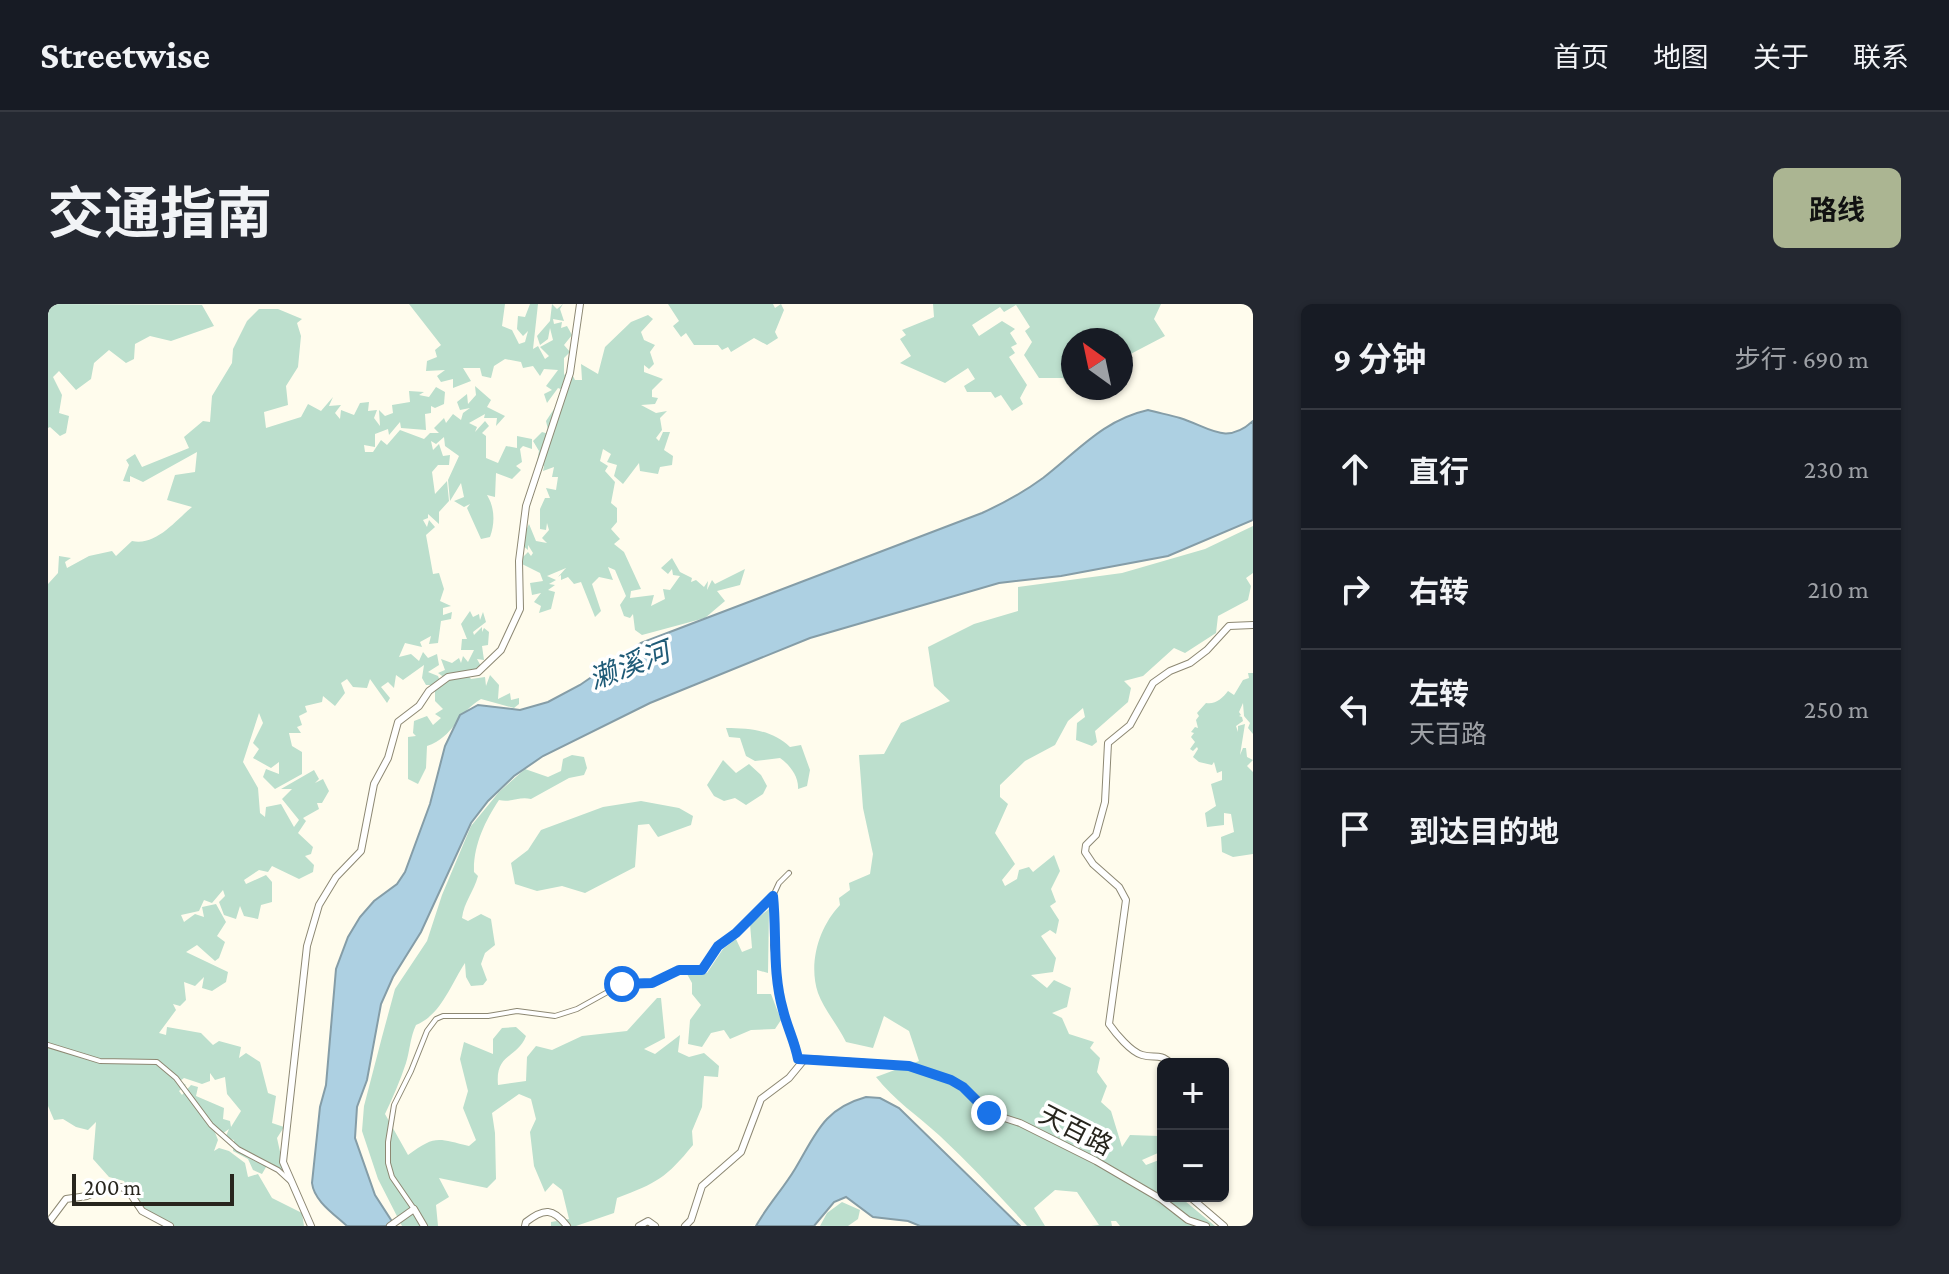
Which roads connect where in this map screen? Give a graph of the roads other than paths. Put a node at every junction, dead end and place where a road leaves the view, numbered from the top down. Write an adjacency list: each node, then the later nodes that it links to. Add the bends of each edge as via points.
1 (580, 304): 8 (main road, via 570,373 526,506 520,609 501,650 478,672 448,677 398,722 374,784 361,851 319,905 307,946 284,1148)
2 (1253, 625): 6 (main road, via 1229,626 1207,650 1153,683 1130,725 1108,743 1105,802 1096,835 1086,845 1093,864 1126,900 1109,1024 1143,1056)
3 (789, 873): 4 (street)
4 (773, 896): 7 (street, via 782,1010); 10 (street, via 718,946 702,970 679,970 652,983 622,984 555,1016 517,1011 436,1019 394,1105 388,1142 392,1177)
5 (48, 1045): 8 (street, via 100,1061 157,1062 176,1078 211,1125)
6 (1163, 1058)
7 (803, 1061): 20 (main road, via 761,1099 744,1146 702,1186); 21 (main road, 天百路, via 909,1066 951,1080 989,1113 1096,1161)
8 (290, 1181): 13 (main road)
9 (1196, 1202): 22 (main road)
10 (414, 1209): 14 (main road); 15 (main road)
11 (48, 1223): 12 (main road, via 66,1199 115,1186 130,1193 142,1211)
12 (170, 1226)
13 (311, 1226)
14 (390, 1226)
15 (424, 1226)
16 (525, 1226): 17 (main road, via 538,1213 552,1212)
17 (567, 1226)
18 (639, 1226): 19 (main road, via 648,1221)
19 (655, 1226)
20 (685, 1226)
21 (1206, 1226)
22 (1224, 1226)

